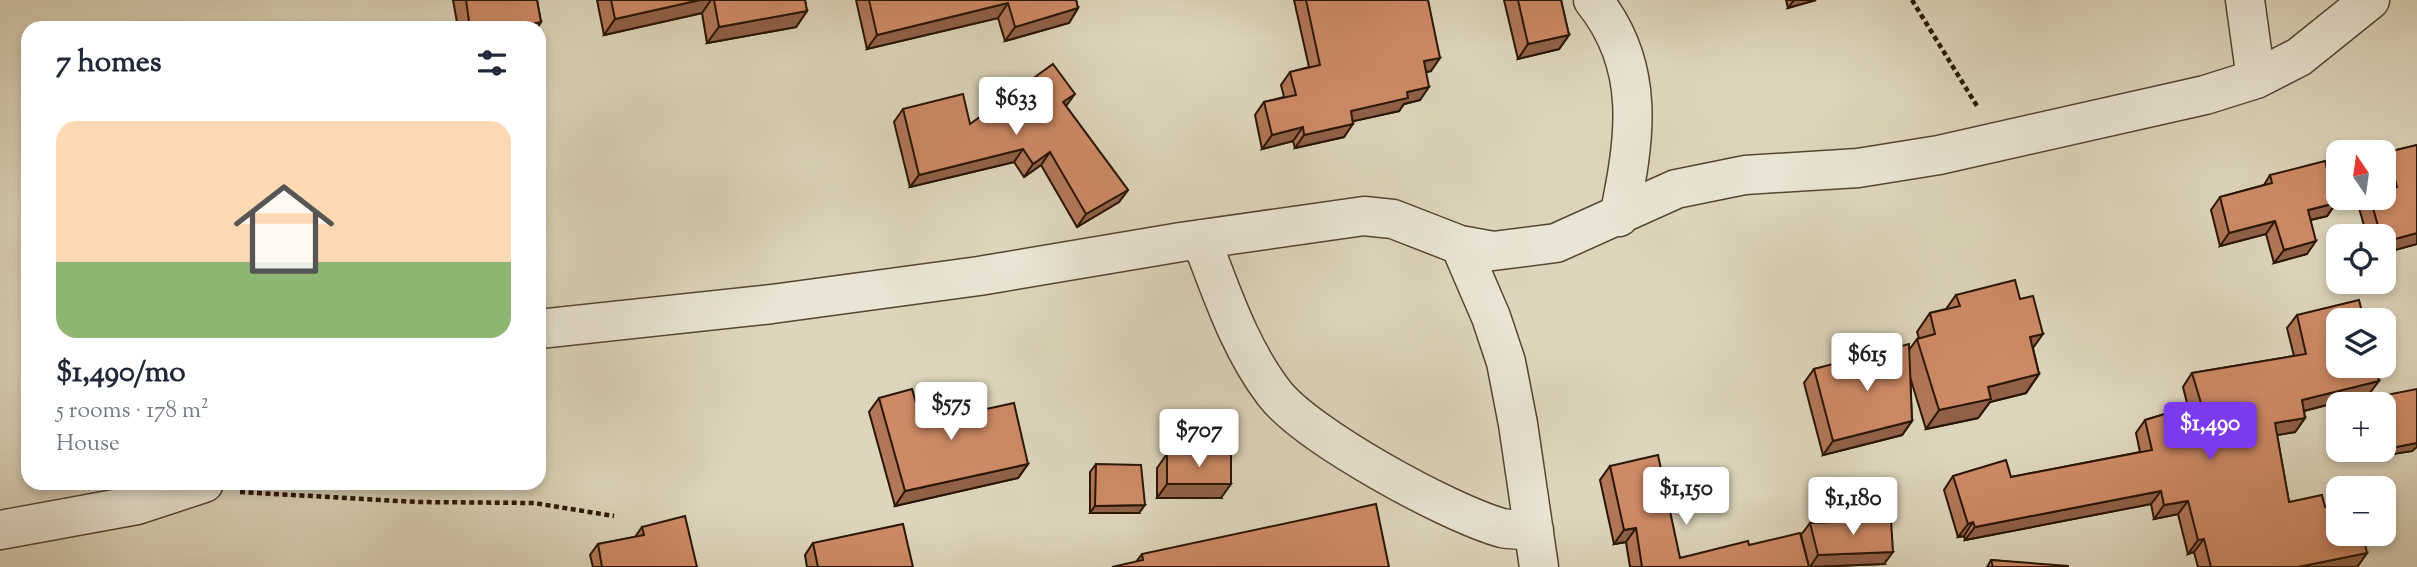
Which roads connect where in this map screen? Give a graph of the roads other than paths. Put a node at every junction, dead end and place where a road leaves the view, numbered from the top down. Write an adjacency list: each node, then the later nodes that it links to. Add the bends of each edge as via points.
1 (1593, 0): 5 (street, via 1613,29 1631,87 1633,148)
2 (2245, 0): 4 (street)
3 (2370, 0): 4 (street, via 2299,57)
4 (2256, 79): 5 (street, via 2164,107 2000,142 1857,168 1745,175 1676,189)
5 (1619, 217): 7 (street, via 1556,243 1528,249 1493,251)
6 (1200, 239): 7 (street, via 1364,216 1393,219); 8 (street, via 979,276); 11 (street, via 1225,302 1276,395 1353,454 1460,513 1504,529)
7 (1460, 245): 11 (street, via 1506,362 1518,424)
8 (546, 328)
9 (184, 490): 10 (street, via 137,505)
10 (0, 530)
11 (1531, 556)

